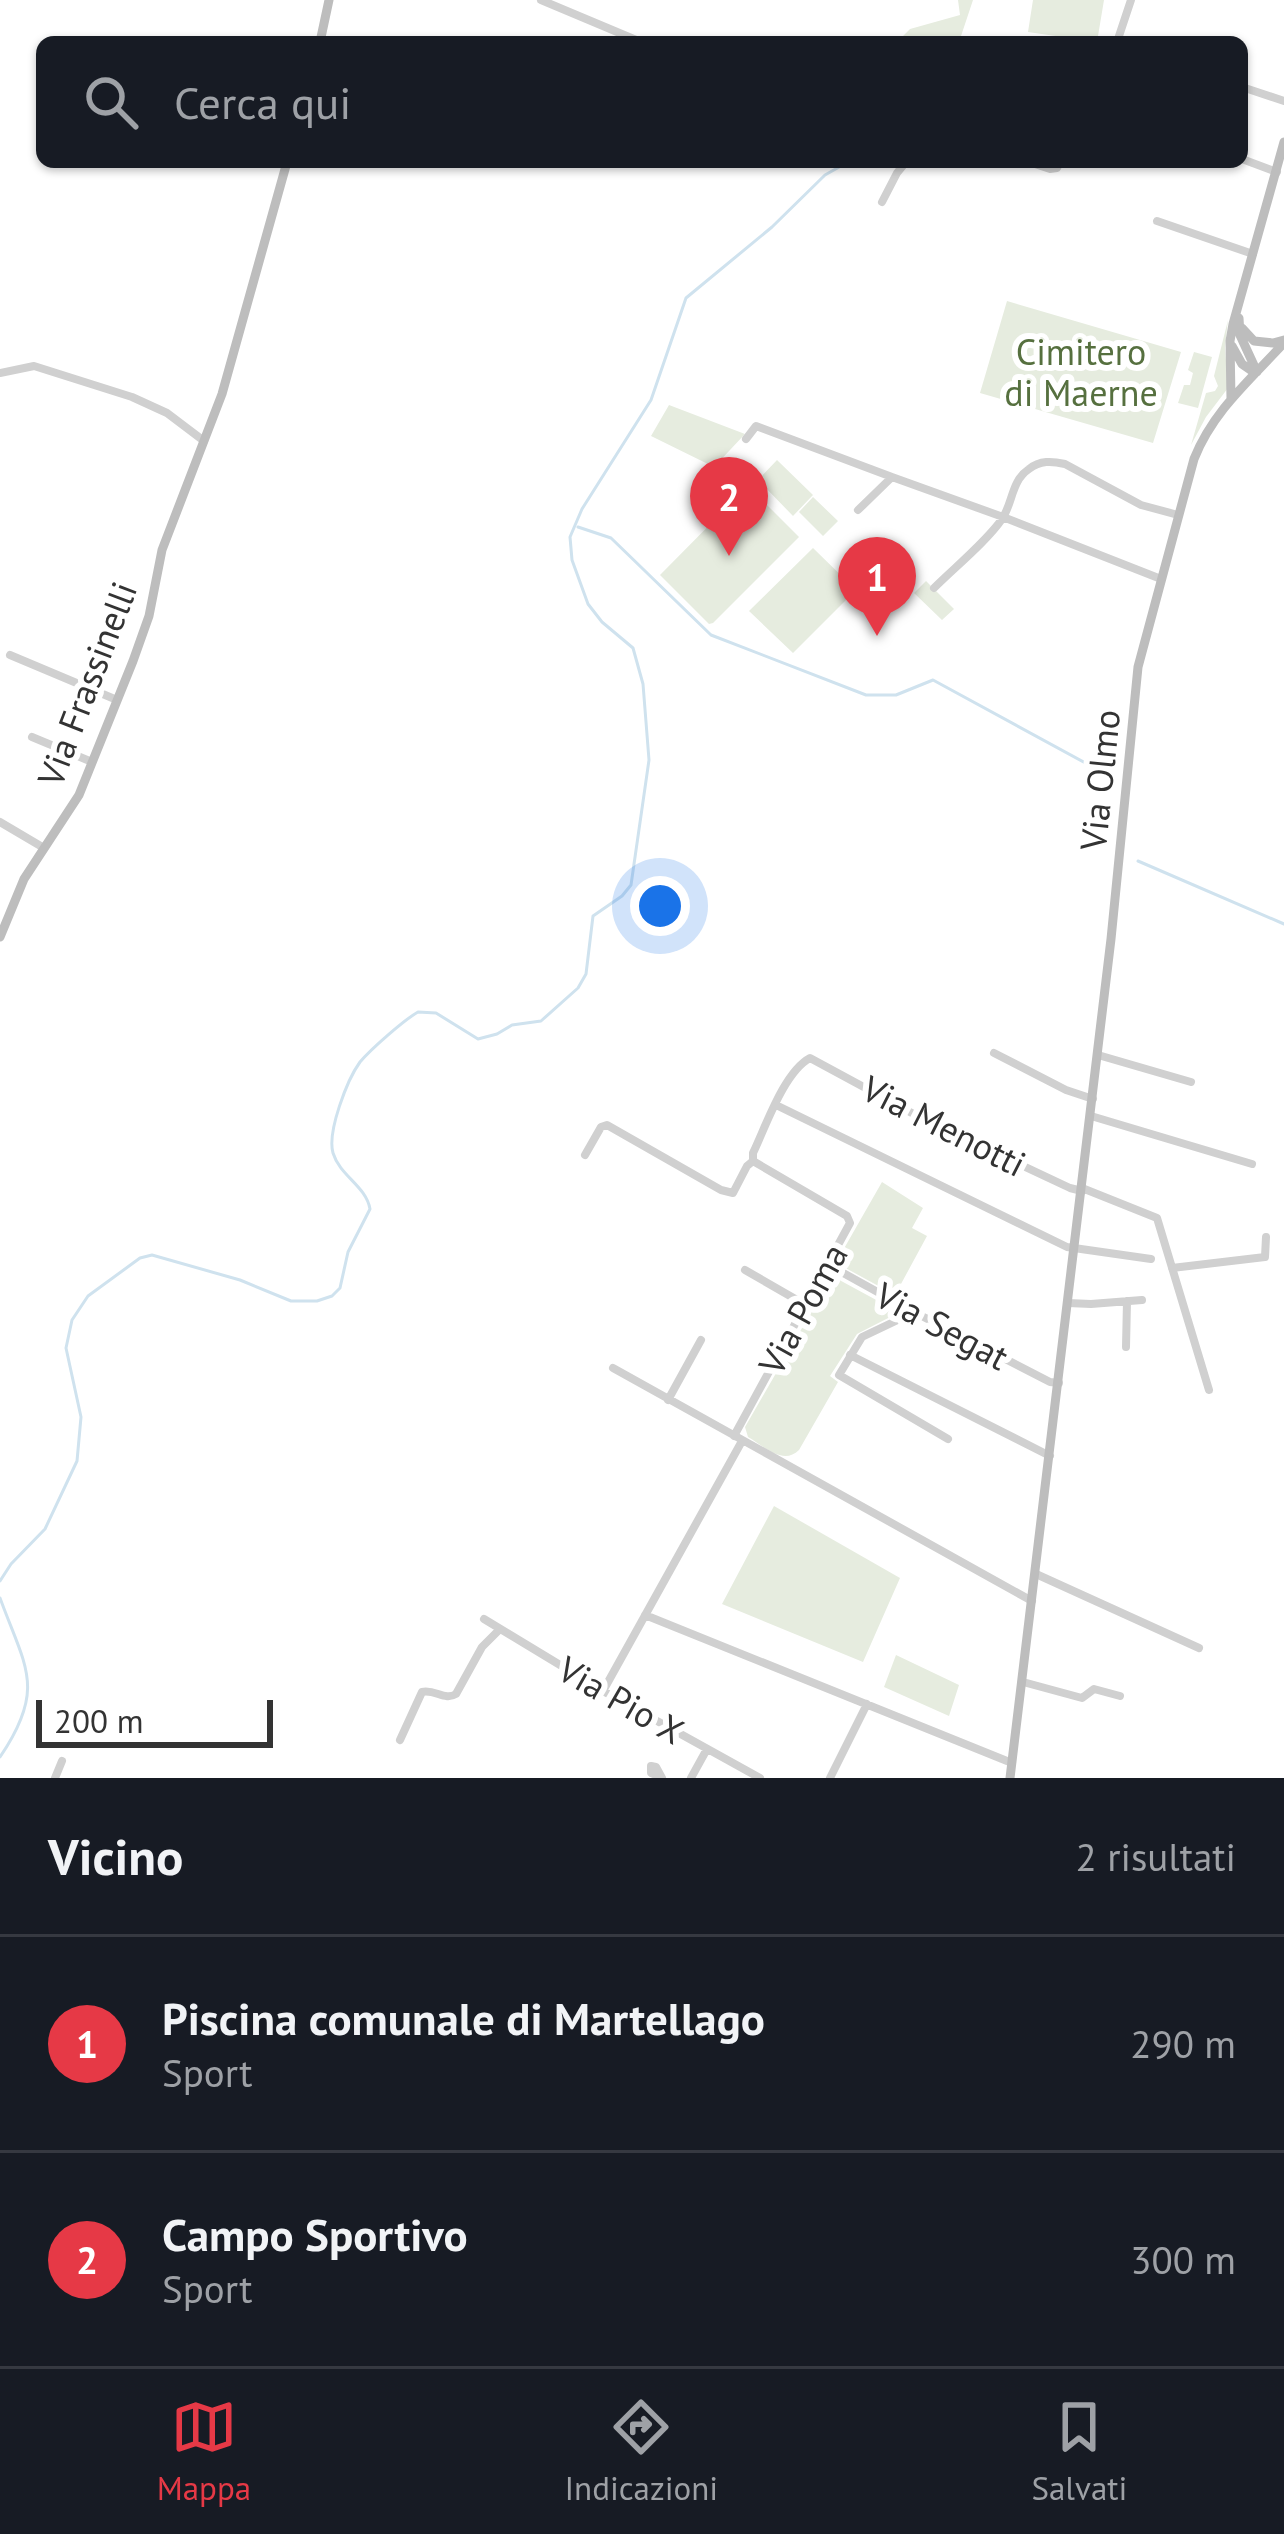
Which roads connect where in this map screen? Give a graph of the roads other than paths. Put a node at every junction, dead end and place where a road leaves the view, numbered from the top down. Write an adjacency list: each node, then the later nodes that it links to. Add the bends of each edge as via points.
1 (329, 0): 4 (street)
2 (541, 0): 5 (street)
3 (1131, 0): 6 (street)
4 (321, 36)
5 (627, 36)
6 (1120, 36)
7 (1248, 90): 8 (street)
8 (1284, 101)
9 (1283, 148): 13 (street)
10 (1248, 161): 13 (street)
11 (285, 168): 25 (street, Via Frassinelli)
12 (902, 168): 14 (street)
13 (1277, 172): 16 (street)
14 (882, 202)
15 (1157, 221): 16 (street)
16 (1253, 254): 17 (street)
17 (1238, 307): 18 (street); 19 (street)
18 (1239, 320): 20 (street, via 1254,341); 21 (street)
19 (1230, 340): 21 (street); 23 (street)
20 (1284, 342): 21 (street, Via Olmo)
21 (1256, 372): 23 (street, Via Olmo)
22 (0, 373): 25 (street, via 34,366 132,397)
23 (1231, 399): 28 (street, Via Olmo, via 1202,440)
24 (746, 439): 26 (street, via 756,426)
25 (204, 441): 33 (street, Via Frassinelli)
26 (892, 477): 27 (street); 29 (street)
27 (858, 510)
28 (1178, 515): 29 (street, via 1052,461 1022,475); 30 (street, Via Olmo)
29 (1004, 517): 30 (street); 31 (street)
30 (1161, 579): 40 (street, Via Olmo, via 1138,667)
31 (934, 588)
32 (10, 655): 33 (street)
33 (118, 700): 35 (street, Via Frassinelli)
34 (32, 737): 35 (street)
35 (92, 763): 37 (street, Via Frassinelli)
36 (0, 823): 37 (street)
37 (44, 848): 38 (street, Via Frassinelli)
38 (0, 937)
39 (994, 1053): 42 (street)
40 (1098, 1055): 41 (street); 42 (street, Via Olmo)
41 (1191, 1082)
42 (1093, 1099): 44 (street, Via Olmo)
43 (776, 1105): 46 (street); 48 (street, Via Menotti, via 798,1066 814,1059 921,1118); 50 (street)
44 (1091, 1116): 47 (street); 48 (street, Via Olmo)
45 (585, 1155): 46 (street, via 607,1125 730,1193)
46 (752, 1161): 52 (street, Via Poma, via 849,1219)
47 (1252, 1164)
48 (1082, 1189): 50 (street, Via Olmo); 53 (street, Via Menotti, via 1157,1218)
49 (1266, 1237): 53 (street, via 1265,1257)
50 (1075, 1249): 51 (street); 57 (street, Via Olmo)
51 (1151, 1259)
52 (827, 1264): 58 (street, Via Poma); 59 (street, Via Segat)
53 (1172, 1268): 65 (street)
54 (745, 1270): 58 (street)
55 (1142, 1300): 56 (street)
56 (1127, 1301): 57 (street); 61 (street)
57 (1068, 1303): 64 (street, Via Olmo)
58 (804, 1304): 67 (street, Via Poma)
59 (910, 1310): 62 (street, via 862,1337); 64 (street, Via Segat)
60 (701, 1340): 66 (street)
61 (1126, 1347)
62 (850, 1355): 68 (street, via 841,1378); 69 (street)
63 (613, 1369): 66 (street)
64 (1059, 1383): 69 (street, Via Olmo)
65 (1209, 1390)
66 (668, 1400): 67 (street)
67 (738, 1438): 71 (street); 72 (street, Via Poma)
68 (948, 1439)
69 (1050, 1456): 70 (street, Via Olmo)
70 (1036, 1574): 71 (street, Via Olmo); 75 (street)
71 (1033, 1601): 76 (street, Via Olmo)
72 (645, 1616): 77 (street, Via Poma); 79 (street)
73 (484, 1619): 74 (street, Via Pio X)
74 (500, 1629): 77 (street, Via Pio X); 80 (street, via 456,1694 422,1692)
75 (1199, 1648)
76 (1023, 1682): 78 (street, via 1082,1697 1094,1689); 83 (street, Via Olmo)
77 (603, 1691): 81 (street, Via Pio X)
78 (1120, 1696)
79 (867, 1704): 83 (street); 87 (street)
80 (400, 1740)
81 (707, 1749): 85 (street); 86 (street, Via Pio X)
82 (62, 1761): 84 (street)
83 (1012, 1763): 88 (street, Via Olmo)
84 (55, 1778)
85 (691, 1778)
86 (760, 1778)
87 (830, 1778)
88 (1010, 1778)

